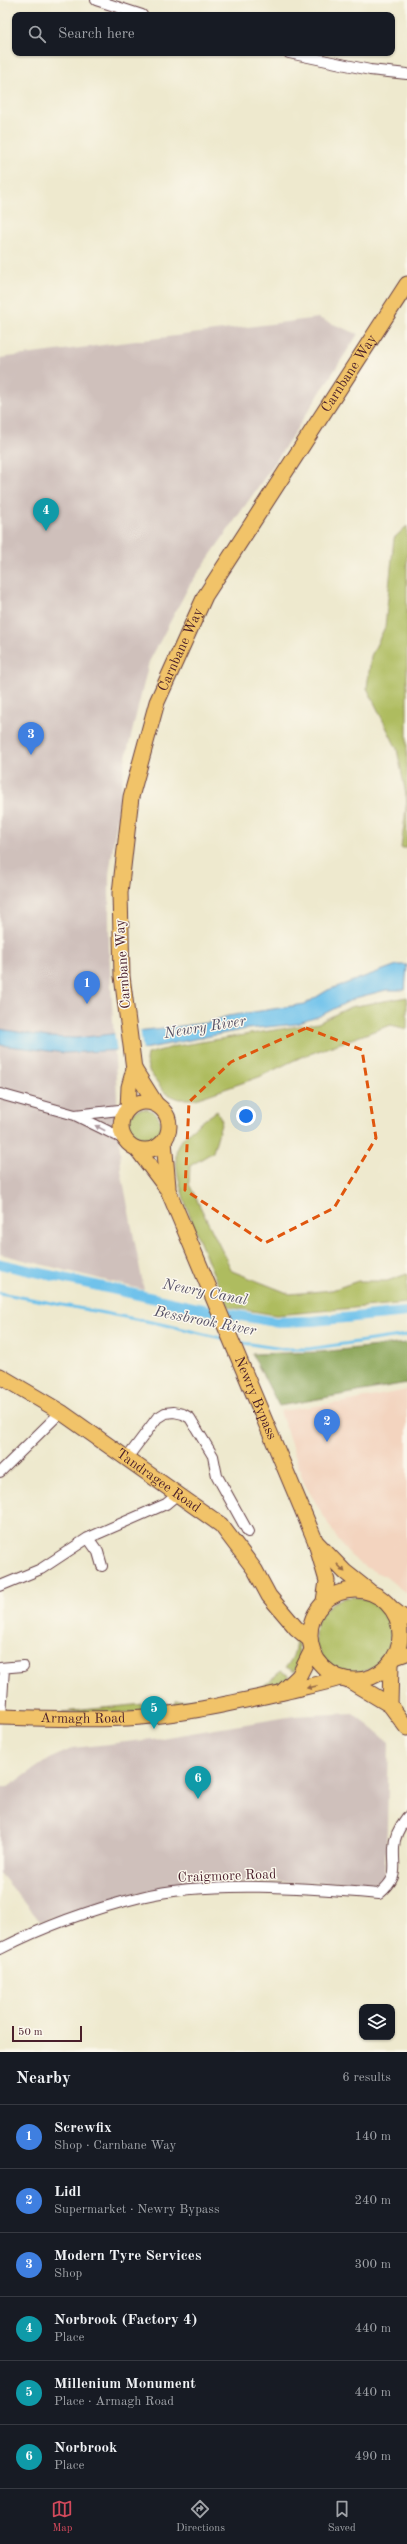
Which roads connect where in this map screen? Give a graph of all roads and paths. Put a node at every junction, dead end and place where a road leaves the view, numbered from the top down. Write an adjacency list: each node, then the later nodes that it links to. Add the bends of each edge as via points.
1 (96, 0): 2 (street)
2 (133, 12)
3 (302, 56): 4 (street, via 370,70)
4 (407, 74)
5 (407, 284): 6 (highway, Carnbane Way, via 205,596 157,702 131,797 123,859 119,935)
6 (133, 1063): 8 (highway); 9 (highway)
7 (0, 1094): 10 (street)
8 (156, 1104): 9 (highway, via 140,1102); 11 (highway, via 162,1108 169,1120 168,1135)
9 (128, 1109): 10 (street); 12 (highway, via 121,1121 122,1134)
10 (75, 1115): 12 (street, one-way to 10)
11 (164, 1141): 12 (highway, via 152,1149); 13 (highway)
12 (131, 1144): 13 (highway)
13 (168, 1190): 21 (highway, Newry Bypass)
14 (0, 1376): 15 (highway, Tandragee Road)
15 (61, 1412): 16 (highway, Tandragee Road); 17 (street)
16 (127, 1458): 18 (highway, Tandragee Road); 19 (street, via 157,1418 164,1413 183,1414 190,1418 213,1456 217,1476)
17 (0, 1472)
18 (178, 1494): 20 (street, via 166,1504); 27 (highway, Tandragee Road, via 231,1535 269,1596)
19 (248, 1532)
20 (88, 1538): 22 (street, via 98,1552); 23 (street, via 41,1569)
21 (315, 1540): 24 (highway, one-way to 24, via 345,1572); 25 (highway, via 327,1581)
22 (102, 1566)
23 (0, 1586)
24 (370, 1592): 25 (highway, via 346,1591); 26 (highway)
25 (324, 1601): 28 (highway)
26 (390, 1606): 29 (main road); 32 (highway, via 400,1628 400,1640)
27 (288, 1616): 28 (highway, via 298,1619); 30 (highway, Tandragee Road)
28 (313, 1616): 30 (highway)
29 (407, 1619)
30 (310, 1645): 35 (highway, via 322,1668); 36 (highway, Armagh Road, via 299,1676)
31 (407, 1654): 32 (main road)
32 (392, 1661): 35 (highway, via 382,1672 370,1678); 37 (highway)
33 (23, 1666): 34 (street)
34 (2, 1668): 38 (street)
35 (345, 1679): 36 (highway, Armagh Road, one-way to 36); 37 (highway)
36 (282, 1692): 38 (highway, Armagh Road, via 200,1710 128,1718)
37 (390, 1705): 39 (highway)
38 (1, 1717)
39 (407, 1728)
40 (407, 1816): 41 (street, Craigmore Road, via 396,1837 396,1869 388,1887 379,1894 329,1889 188,1889 142,1896 57,1922)
41 (1, 1946)

